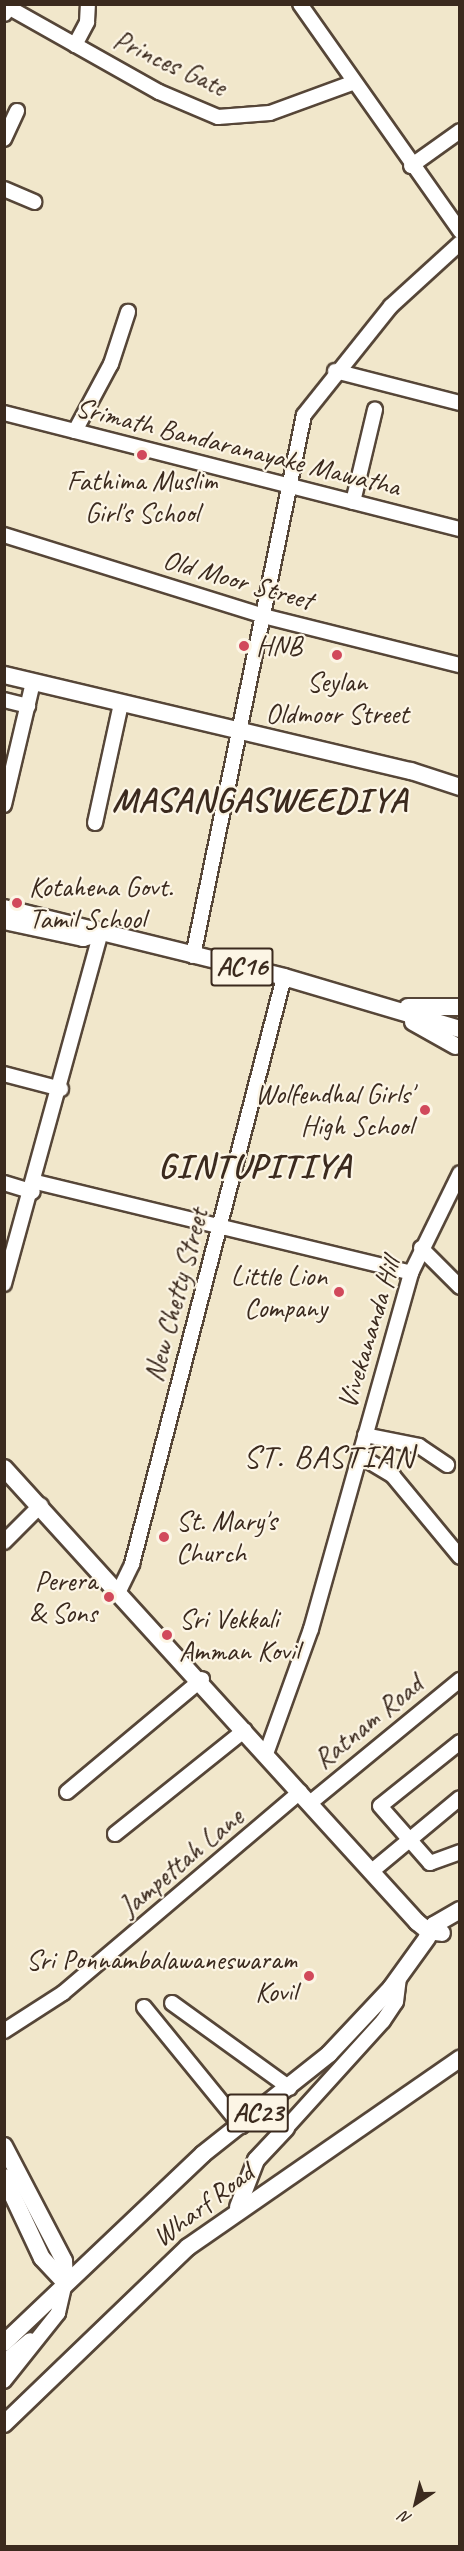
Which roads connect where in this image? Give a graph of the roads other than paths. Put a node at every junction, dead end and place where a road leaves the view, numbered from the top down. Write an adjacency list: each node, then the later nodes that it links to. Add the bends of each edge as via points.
1 (88, 4): 4 (street, via 87,22)
2 (300, 4): 5 (street)
3 (8, 8): 4 (street, Princes Gate)
4 (75, 45): 5 (street, Princes Gate, via 218,117 270,113)
5 (352, 84): 9 (street)
6 (17, 111): 8 (street)
7 (459, 133): 9 (street)
8 (4, 139)
9 (411, 166): 12 (street)
10 (4, 189): 11 (street)
11 (34, 202)
12 (459, 231)
13 (459, 243): 15 (street, via 392,306)
14 (128, 312): 19 (street, via 111,364)
15 (335, 370): 16 (street); 20 (street, via 304,415)
16 (459, 403)
17 (375, 410): 21 (street)
18 (4, 413): 19 (street, Srimath Bandaranayake Mawatha)
19 (75, 431): 20 (street, Srimath Bandaranayake Mawatha)
20 (288, 486): 21 (street, Srimath Bandaranayake Mawatha); 24 (street)
21 (353, 502): 22 (street, Srimath Bandaranayake Mawatha)
22 (459, 529)
23 (4, 535): 24 (street, Old Moor Street)
24 (267, 617): 25 (street, Old Moor Street); 31 (street)
25 (459, 665)
26 (4, 675): 27 (main road)
27 (33, 682): 29 (main road); 30 (street)
28 (4, 700): 30 (street)
29 (121, 704): 31 (main road); 34 (street)
30 (28, 706): 33 (street)
31 (243, 734): 32 (main road, via 411,771); 38 (street)
32 (459, 787)
33 (4, 805)
34 (95, 823)
35 (4, 908): 37 (main road, AC16)
36 (4, 921): 37 (main road, AC16, via 83,938)
37 (98, 934): 38 (main road, AC16); 44 (street)
38 (193, 956): 39 (main road, AC16)
39 (284, 977): 40 (main road, AC16); 48 (street, New Chetty Street)
40 (386, 1007): 41 (main road); 42 (main road, AC16)
41 (459, 1007)
42 (459, 1040)
43 (4, 1074): 44 (street)
44 (61, 1089): 47 (street)
45 (459, 1173): 49 (street, Vivekananda Hill)
46 (4, 1183): 47 (street)
47 (35, 1187): 48 (street); 51 (street)
48 (219, 1229): 50 (street); 60 (street, New Chetty Street, via 132,1564)
49 (421, 1248): 50 (street, Vivekananda Hill); 52 (street)
50 (411, 1273): 53 (street, Vivekananda Hill)
51 (4, 1284)
52 (459, 1287)
53 (365, 1435): 54 (street, Vivekananda Hill); 55 (street, via 419,1446)
54 (360, 1456): 59 (street, via 393,1476); 65 (street, Vivekananda Hill, via 291,1695)
55 (447, 1465)
56 (4, 1468): 57 (main road)
57 (41, 1505): 58 (street); 60 (main road)
58 (4, 1542)
59 (459, 1557)
60 (120, 1589): 61 (main road)
61 (202, 1679): 63 (main road); 66 (street)
62 (459, 1680): 67 (street, Ratnam Road)
63 (245, 1730): 65 (main road); 69 (street)
64 (459, 1742): 70 (street, via 380,1803)
65 (266, 1754): 67 (main road)
66 (66, 1792)
67 (305, 1798): 72 (main road); 78 (street, Jampettah Lane, via 63,1993)
68 (459, 1798): 70 (street)
69 (115, 1834)
70 (408, 1838): 71 (street, via 433,1865); 72 (street)
71 (459, 1852)
72 (372, 1871): 74 (main road, via 407,1911)
73 (459, 1910): 74 (main road)
74 (440, 1929): 75 (main road, AC23)
75 (399, 1977): 80 (main road, AC23, via 361,2022); 82 (street, via 396,2002 383,2021)
76 (172, 2003): 80 (street)
77 (144, 2007): 81 (street)
78 (4, 2031)
79 (459, 2059): 86 (main road, Wharf Road, via 405,2101)
80 (290, 2088): 81 (main road, AC23)
81 (241, 2126): 88 (main road, AC23)
82 (286, 2128): 86 (main road, via 256,2160)
83 (4, 2146): 88 (main road, via 63,2259)
84 (4, 2177): 87 (main road)
85 (4, 2196): 87 (street)
86 (238, 2207): 93 (main road, Wharf Road, via 136,2294)
87 (21, 2213): 88 (main road, via 47,2266)
88 (65, 2283): 89 (street); 90 (main road)
89 (53, 2322): 91 (street); 92 (street)
90 (4, 2343)
91 (4, 2362)
92 (4, 2381)
93 (4, 2424)

